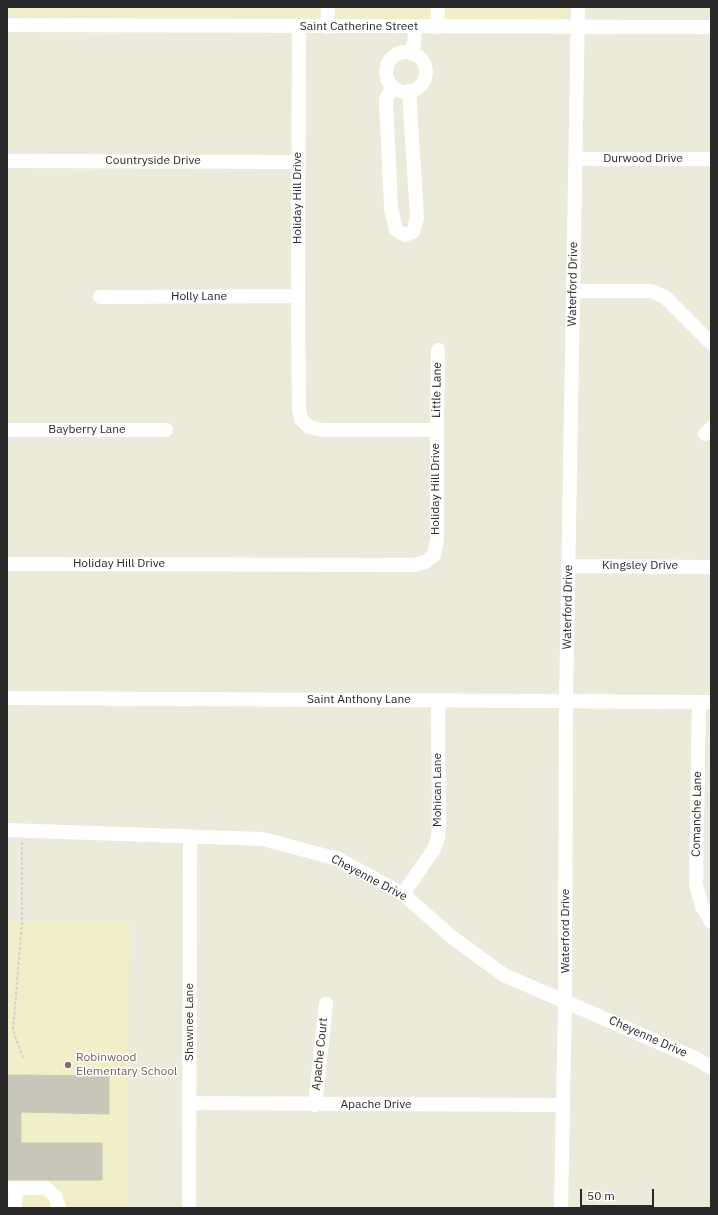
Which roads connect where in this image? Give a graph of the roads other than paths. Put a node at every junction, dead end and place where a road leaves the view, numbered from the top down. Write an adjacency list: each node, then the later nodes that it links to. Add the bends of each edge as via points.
1 (328, 7): 6 (street)
2 (438, 7): 8 (street)
3 (578, 7): 9 (street, Waterford Drive)
4 (7, 25): 5 (street, Saint Catherine Street)
5 (299, 27): 6 (street, Saint Catherine Street); 17 (street, Holiday Hill Drive)
6 (327, 27): 7 (street, Saint Catherine Street)
7 (415, 27): 8 (street, Saint Catherine Street); 11 (street, via 414,44)
8 (437, 27): 9 (street, Saint Catherine Street)
9 (578, 27): 10 (street, Saint Catherine Street); 14 (street, Waterford Drive)
10 (711, 27)
11 (410, 52): 12 (street, via 397,54 388,64 387,77); 13 (street, via 422,58 427,70 424,82)
12 (393, 87): 13 (street, via 400,91); 13 (street, via 386,99 391,208 396,230 405,235 414,232 417,218)
13 (409, 91)
14 (575, 159): 15 (street, Durwood Drive); 18 (street, Waterford Drive)
15 (711, 159)
16 (7, 161): 17 (street, Countryside Drive)
17 (298, 162): 19 (street, Holiday Hill Drive)
18 (573, 291): 21 (street, via 651,291 665,297); 27 (street, Waterford Drive)
19 (298, 296): 20 (street, Holly Lane); 25 (street, Holiday Hill Drive, via 298,408 301,419 309,427 322,430)
20 (100, 297)
21 (711, 343)
22 (438, 350): 25 (street, Little Lane)
23 (7, 430): 24 (street, Bayberry Lane)
24 (166, 430)
25 (436, 430): 26 (street, Holiday Hill Drive, via 437,539 434,554 425,562 414,565)
26 (7, 564)
27 (569, 566): 28 (street, Kingsley Drive); 31 (street, Waterford Drive)
28 (711, 566)
29 (7, 698): 30 (street, Saint Anthony Lane)
30 (438, 701): 31 (street, Saint Anthony Lane); 35 (street, Mohican Lane, via 438,838 434,849)
31 (566, 702): 32 (street, Saint Anthony Lane); 37 (street, Waterford Drive)
32 (705, 702): 36 (street, Comanche Lane, via 696,885 702,906)
33 (7, 830): 34 (street, Cheyenne Drive)
34 (190, 837): 35 (street, Cheyenne Drive, via 263,839 338,859); 40 (street, Shawnee Lane)
35 (403, 894): 37 (street, Cheyenne Drive, via 452,938 504,975)
36 (711, 922)
37 (565, 1000): 39 (street, Cheyenne Drive); 42 (street, Waterford Drive)
38 (326, 1004): 41 (street, Apache Court)
39 (711, 1067)
40 (190, 1103): 41 (street, Apache Drive); 46 (street, Shawnee Lane)
41 (315, 1105): 42 (street, Apache Drive)
42 (563, 1105): 47 (street, Waterford Drive)
43 (11, 1188): 44 (street); 45 (street, via 46,1188 55,1196)
44 (15, 1208)
45 (60, 1208)
46 (189, 1208)
47 (560, 1208)

